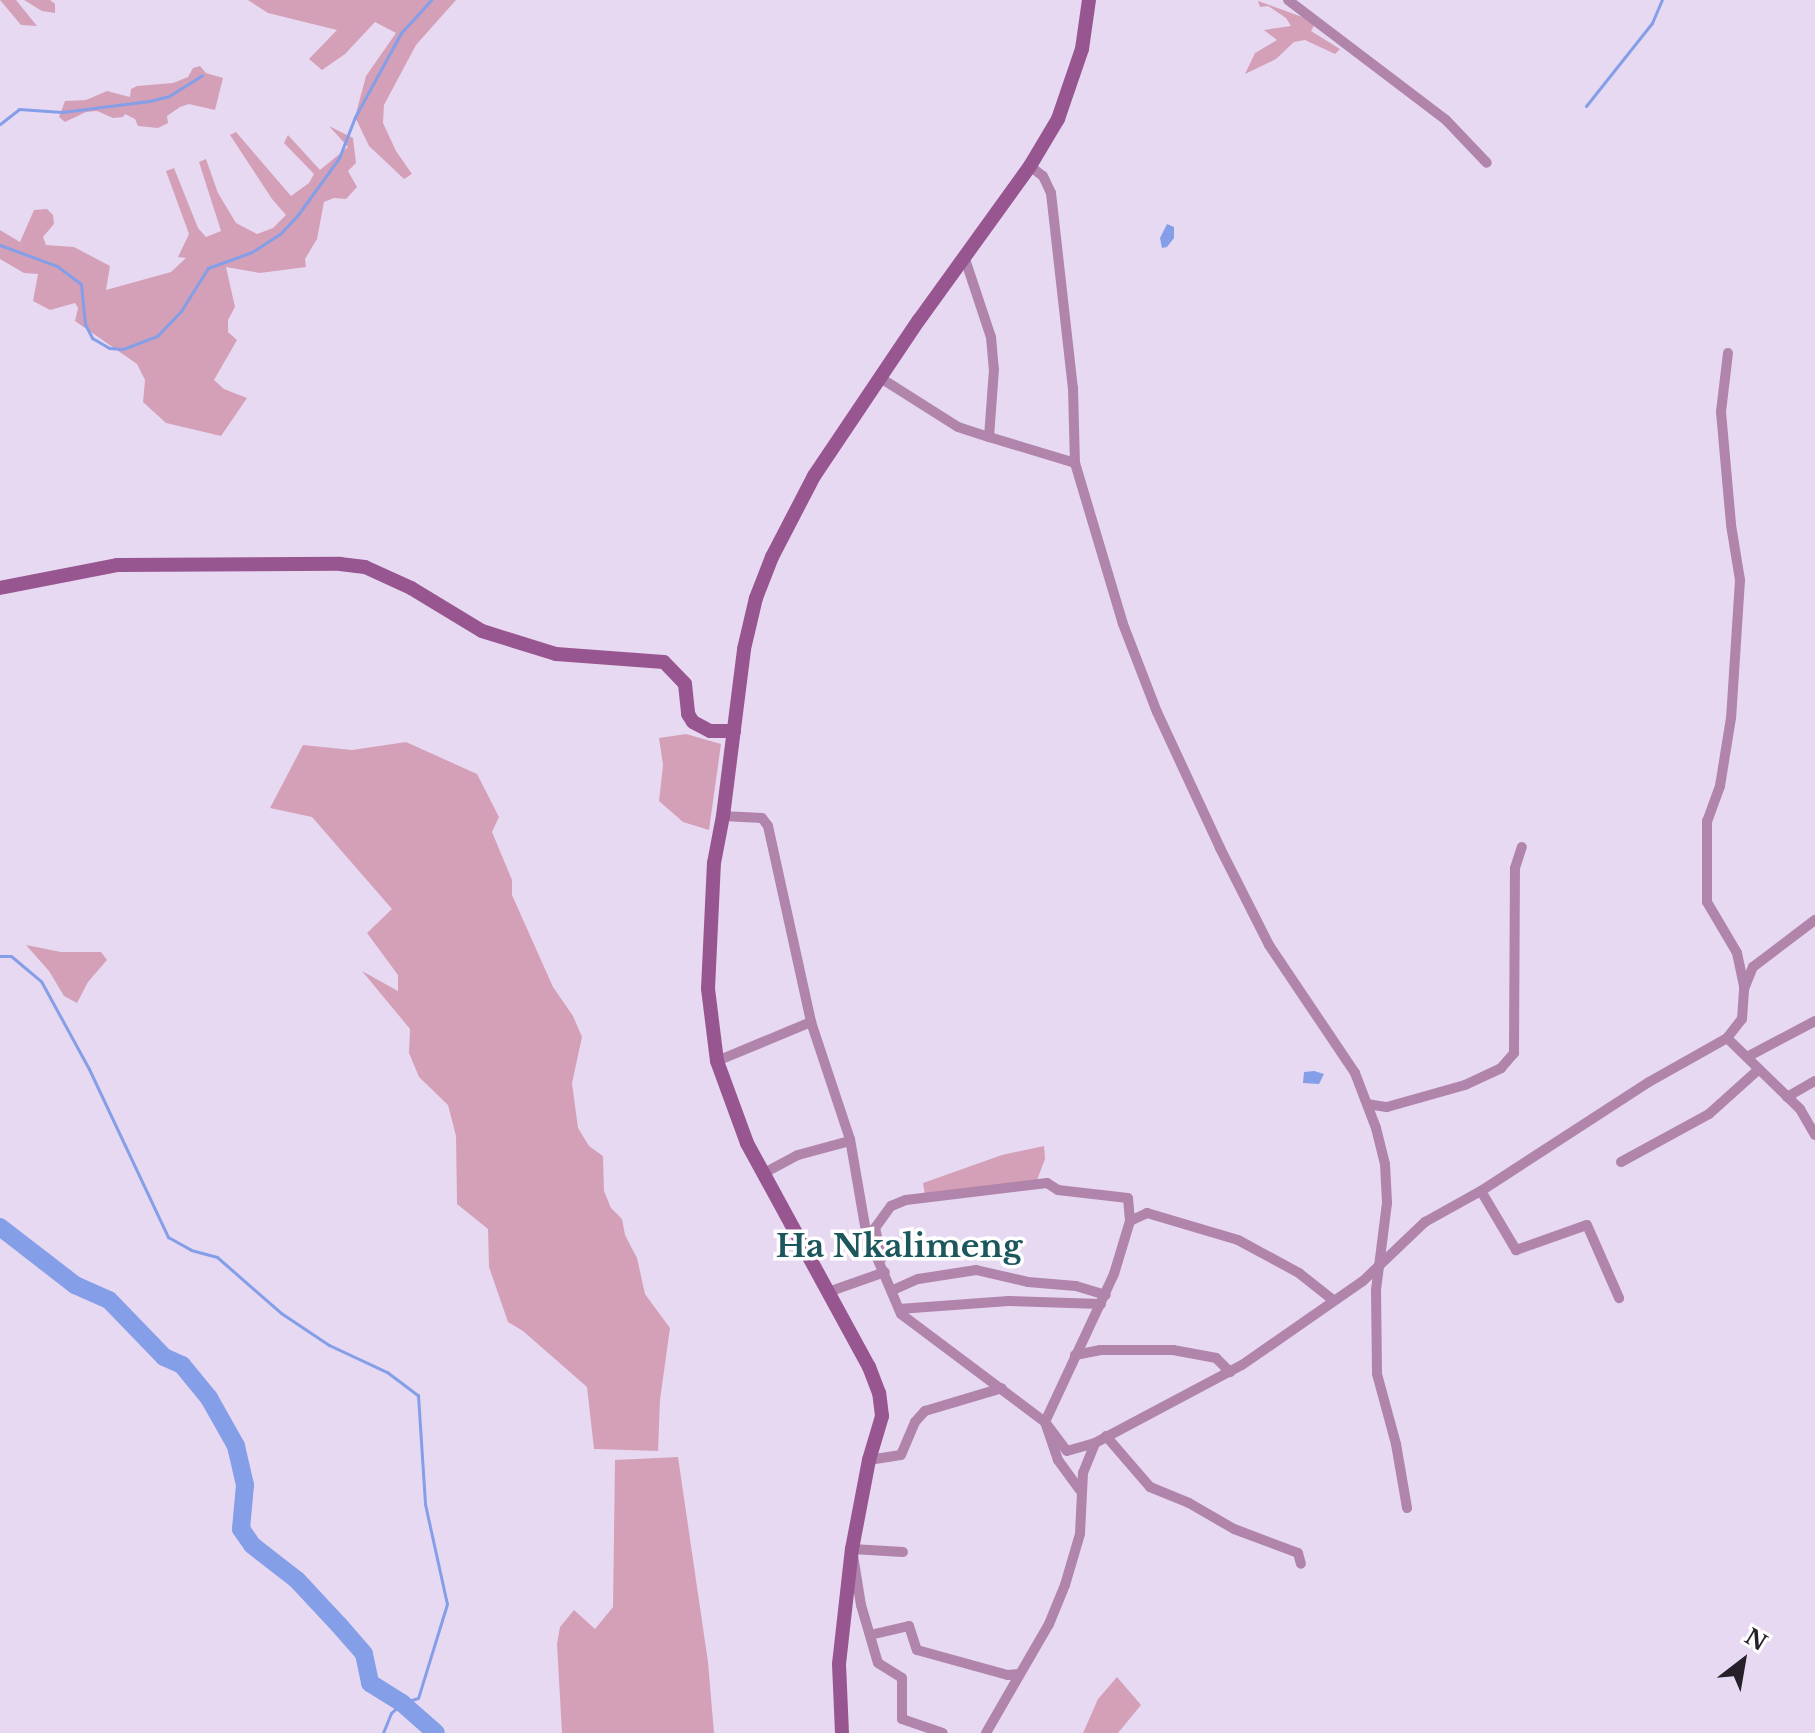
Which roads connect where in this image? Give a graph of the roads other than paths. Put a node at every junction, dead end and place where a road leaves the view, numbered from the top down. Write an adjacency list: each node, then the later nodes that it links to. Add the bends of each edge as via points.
1 (1089, 0): 4 (main road, via 1082,49 1058,119)
2 (1288, 0): 3 (street, via 1446,120)
3 (1487, 163)
4 (1030, 166): 5 (main road); 9 (street, via 1043,176 1051,193 1073,388)
5 (965, 259): 7 (main road); 8 (street, via 991,337)
6 (1728, 353): 15 (street, via 1721,412 1740,580 1731,718 1720,786 1707,821 1707,902 1737,953)
7 (879, 377): 8 (street, via 958,427); 11 (main road, via 814,476 772,557 744,649)
8 (989, 437): 9 (street)
9 (1075, 463): 24 (street, via 1123,624 1198,802 1269,945 1341,1047)
10 (0, 588): 11 (main road, via 117,565 365,567 496,636 556,654 664,662 685,684 693,722 710,731)
11 (734, 731): 12 (main road)
12 (723, 816): 17 (street, via 762,818 768,826); 20 (main road, via 714,863 708,989)
13 (1522, 847): 24 (street, via 1515,868 1514,1053 1501,1068 1465,1085 1387,1107)
14 (1815, 920): 15 (street, via 1753,967)
15 (1744, 989): 18 (street, via 1742,1019)
16 (1815, 1021): 19 (street)
17 (811, 1022): 20 (street); 26 (street)
18 (1727, 1038): 19 (street); 29 (street)
19 (1747, 1057): 21 (street)
20 (717, 1061): 28 (main road, via 733,1110)
21 (1759, 1069): 23 (street); 27 (street, via 1709,1114)
22 (1815, 1081): 23 (street)
23 (1787, 1097): 25 (street)
24 (1367, 1104): 31 (street, via 1385,1164 1387,1203)
25 (1814, 1130)
26 (850, 1141): 28 (street, via 798,1155); 32 (street, via 863,1221)
27 (1621, 1162)
28 (764, 1173): 34 (main road)
29 (1481, 1191): 31 (street, via 1409,1234); 35 (street, via 1516,1250 1587,1225)
30 (1130, 1221): 32 (street, via 1128,1198 1058,1190 1047,1183 906,1200 891,1206 875,1228); 36 (street); 37 (street, via 1147,1213 1238,1240 1299,1273)
31 (1379, 1268): 37 (street); 47 (street, via 1377,1374)
32 (884, 1270): 33 (street); 34 (street)
33 (893, 1290): 36 (street, via 918,1279 976,1270 1076,1286); 38 (street)
34 (831, 1291): 45 (main road, via 879,1393 882,1416)
35 (1619, 1298)
36 (1103, 1299): 38 (street); 39 (street)
37 (1333, 1300): 40 (street)
38 (899, 1309): 41 (street, via 912,1325)
39 (1075, 1355): 40 (street, via 1173,1350 1216,1358); 42 (street)
40 (1230, 1372): 43 (street)
41 (1002, 1388): 42 (street); 45 (street, via 925,1411 901,1455)
42 (1045, 1422): 44 (street, via 1067,1451); 46 (street, via 1058,1460)
43 (1106, 1436): 44 (street); 50 (street, via 1150,1487 1234,1529 1298,1553)
44 (1095, 1443): 46 (street)
45 (869, 1460): 48 (main road)
46 (1080, 1490): 52 (street, via 1080,1534 1065,1585 1049,1624)
47 (1407, 1508)
48 (852, 1549): 49 (street); 51 (street); 53 (main road, via 839,1664)
49 (903, 1552)
50 (1301, 1564)
51 (870, 1635): 52 (street, via 909,1626 917,1650); 54 (street, via 878,1663 902,1678 902,1719)
52 (1018, 1674): 55 (street)
53 (842, 1733)
54 (943, 1733)
55 (986, 1733)

